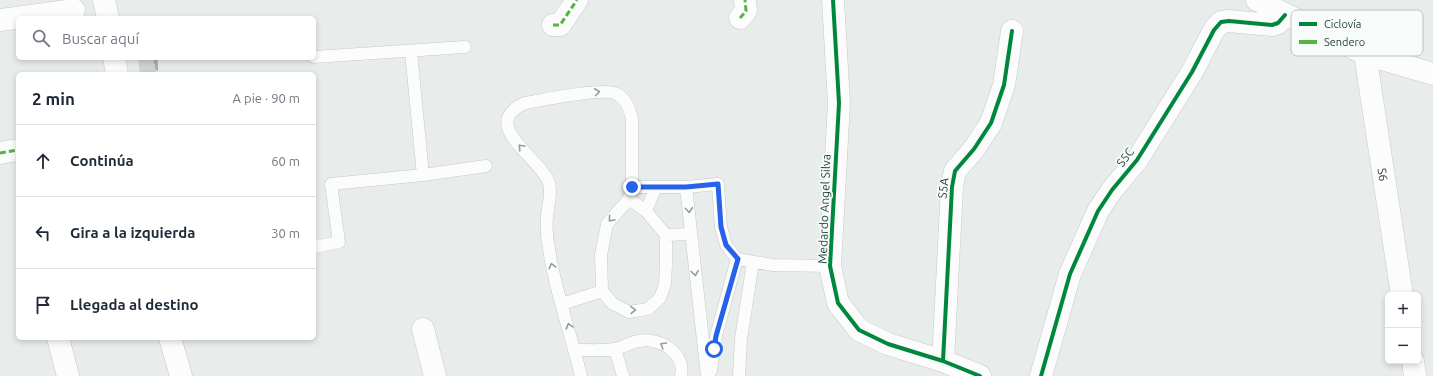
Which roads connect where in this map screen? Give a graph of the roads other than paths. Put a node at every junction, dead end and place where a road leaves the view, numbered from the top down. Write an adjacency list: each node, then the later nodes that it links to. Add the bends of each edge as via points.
1 (104, 0): 8 (street)
2 (577, 0): 12 (street, via 560,25)
3 (833, 0): 36 (street, Medardo Angel Silva, via 838,103)
4 (1257, 0): 6 (street)
5 (74, 10): 7 (street)
6 (1285, 15): 10 (street); 56 (street, S5C, via 1278,23 1272,25 1228,21 1222,22 1214,30 1192,72 1137,160 1098,211 1070,274)
7 (30, 16)
8 (108, 16)
9 (16, 18): 11 (street)
10 (1291, 18)
11 (0, 20)
12 (553, 25)
13 (1012, 31): 45 (street, S5A, via 1004,85 991,123 955,171)
14 (466, 47): 15 (lane)
15 (411, 52): 18 (lane); 25 (lane)
16 (1365, 56): 38 (street, S6)
17 (1372, 56): 21 (street)
18 (316, 57)
19 (114, 60): 20 (street)
20 (117, 72)
21 (1433, 74)
22 (16, 150): 23 (street)
23 (0, 153)
24 (486, 166): 25 (lane)
25 (423, 175): 33 (lane, via 331,184 340,242)
26 (632, 187): 27 (lane); 29 (lane); 39 (lane, one-way to 26, via 547,239 550,185 544,172 511,136 507,124 510,115 518,106 525,103 602,92 616,93 624,99 630,111)
27 (656, 187): 28 (lane); 30 (lane)
28 (686, 187): 31 (lane, one-way to 31); 34 (lane, via 718,184 721,227 726,245)
29 (629, 199): 30 (lane); 37 (lane, one-way to 37, via 607,224 601,255)
30 (646, 211): 32 (lane)
31 (690, 234): 32 (lane); 53 (lane, one-way to 53)
32 (666, 236): 37 (lane, one-way to 32, via 613,304 628,312 648,309 660,298 665,284)
33 (316, 247)
34 (738, 259): 35 (lane); 53 (lane, via 716,336)
35 (753, 262): 36 (lane); 54 (lane, via 741,339)
36 (830, 266): 45 (street, Medardo Angel Silva, via 838,303 859,330 888,344)
37 (602, 291): 39 (lane)
38 (1402, 292)
39 (562, 304): 44 (lane, one-way to 39)
40 (423, 329): 49 (street)
41 (59, 340): 47 (street)
42 (171, 340): 48 (street)
43 (615, 349): 44 (lane); 51 (lane); 52 (lane, one-way to 43, via 678,356 665,345 655,341 639,341)
44 (575, 350): 50 (lane)
45 (943, 361): 55 (street, Medardo Angel Silva)
46 (1413, 364): 57 (street)
47 (68, 376)
48 (181, 376)
49 (435, 376)
50 (581, 376)
51 (623, 376)
52 (681, 376)
53 (709, 376)
54 (740, 376)
55 (980, 376)
56 (1041, 376)
57 (1415, 376)

